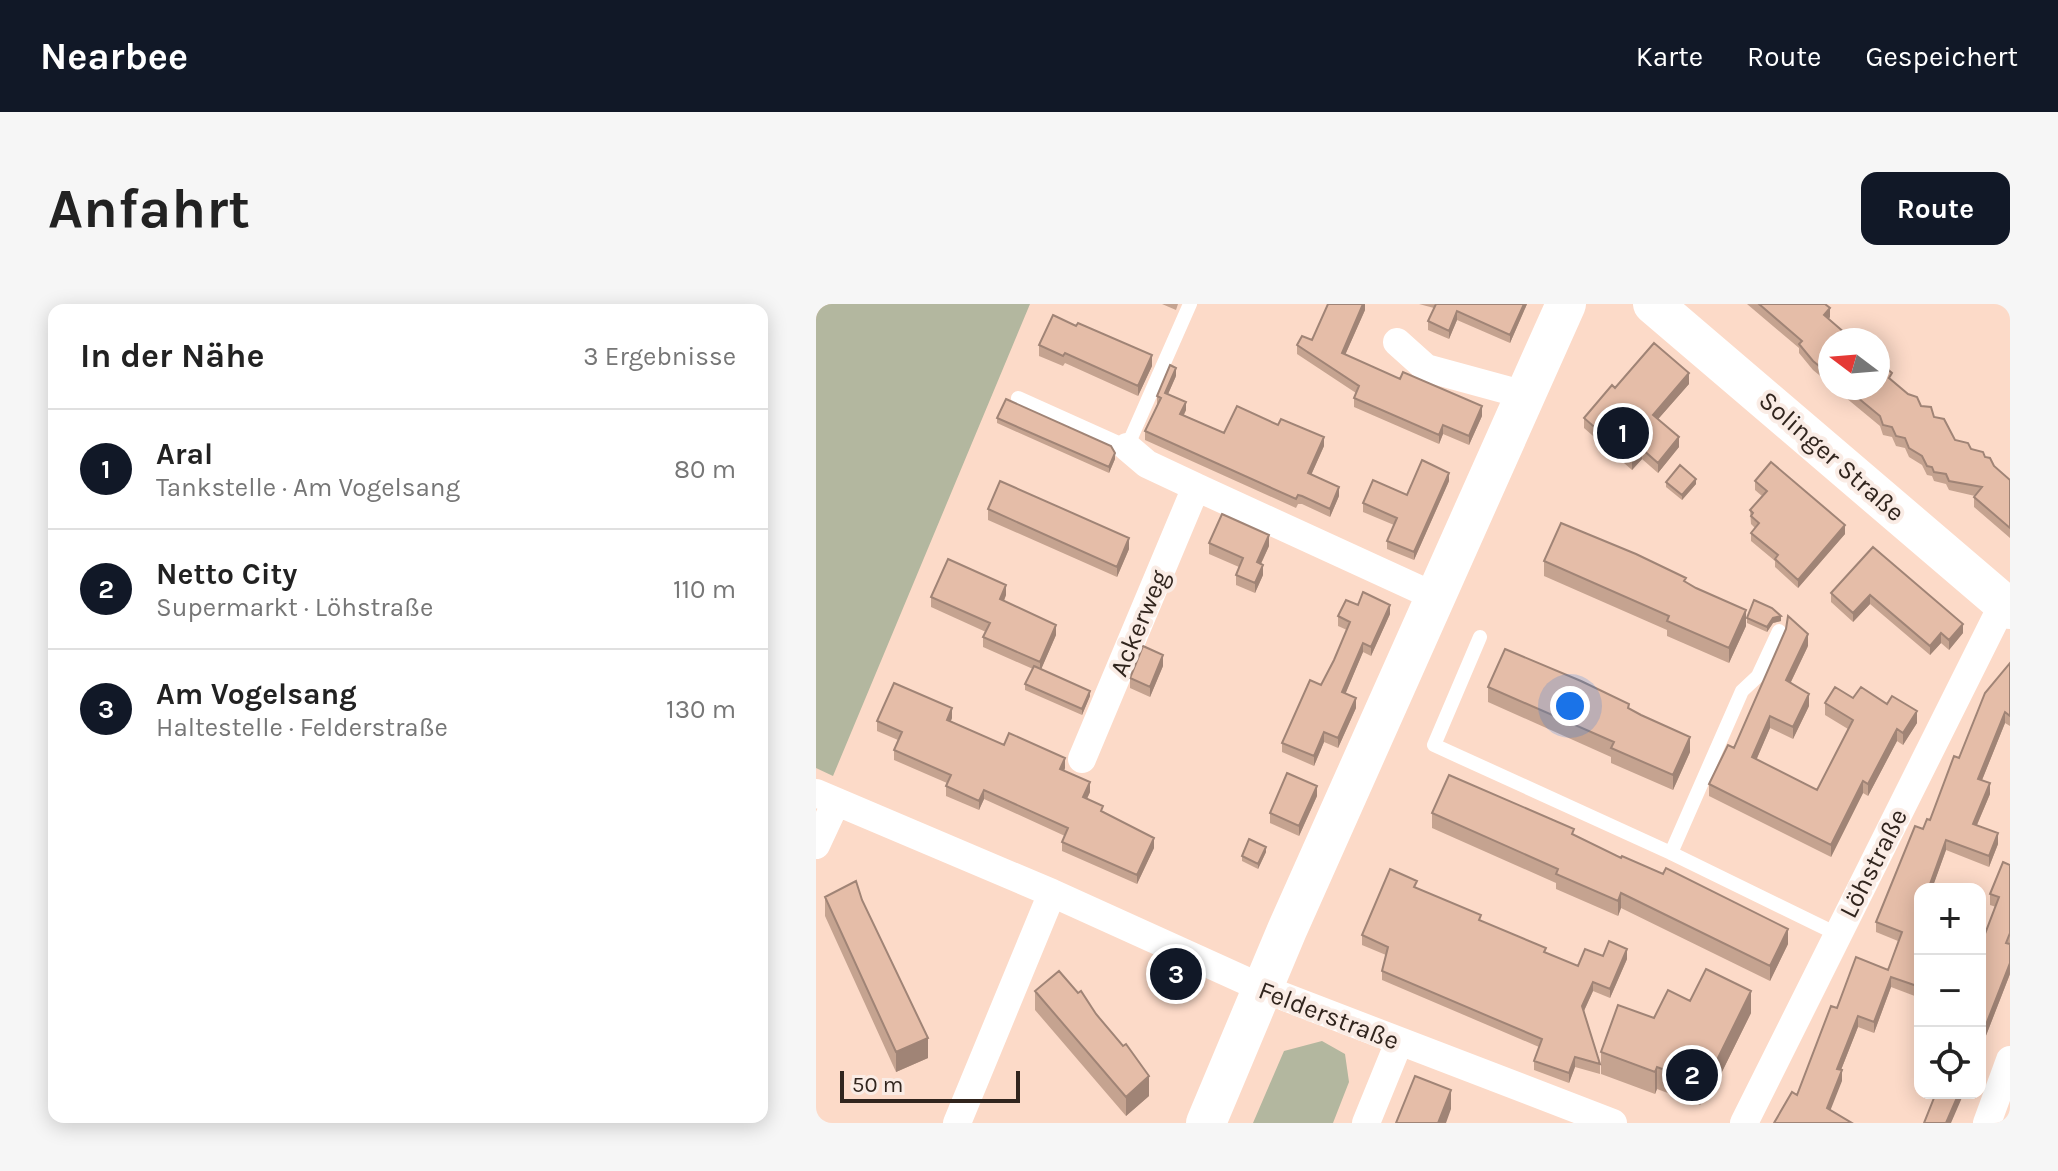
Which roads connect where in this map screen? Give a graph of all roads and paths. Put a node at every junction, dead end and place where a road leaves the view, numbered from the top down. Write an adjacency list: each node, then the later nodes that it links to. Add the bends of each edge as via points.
1 (1190, 304): 7 (lane)
2 (1566, 304): 5 (main road)
3 (1653, 304): 10 (main road, Solinger Straße)
4 (1397, 342): 5 (street, via 1426,368)
5 (1525, 395): 9 (main road)
6 (1018, 398): 7 (lane)
7 (1127, 447): 8 (street, via 1147,464)
8 (1196, 487): 9 (street); 13 (street, Ackerweg)
9 (1436, 597): 19 (main road)
10 (2007, 606): 18 (street, Löhstraße)
11 (1779, 631): 16 (lane, via 1758,676 1742,691)
12 (1480, 637): 16 (lane, via 1434,745)
13 (1082, 759)
14 (826, 798): 15 (street); 17 (street, Felderstraße)
15 (816, 845)
16 (1671, 853): 18 (lane)
17 (1052, 893): 19 (street, Felderstraße); 22 (street)
18 (1837, 934): 26 (street, Löhstraße)
19 (1264, 989): 20 (street, Felderstraße); 23 (main road)
20 (1399, 1042): 24 (street); 25 (street, Felderstraße)
21 (2010, 1060): 27 (street)
22 (957, 1123)
23 (1206, 1123)
24 (1366, 1123)
25 (1613, 1123)
26 (1744, 1123)
27 (1987, 1123)

